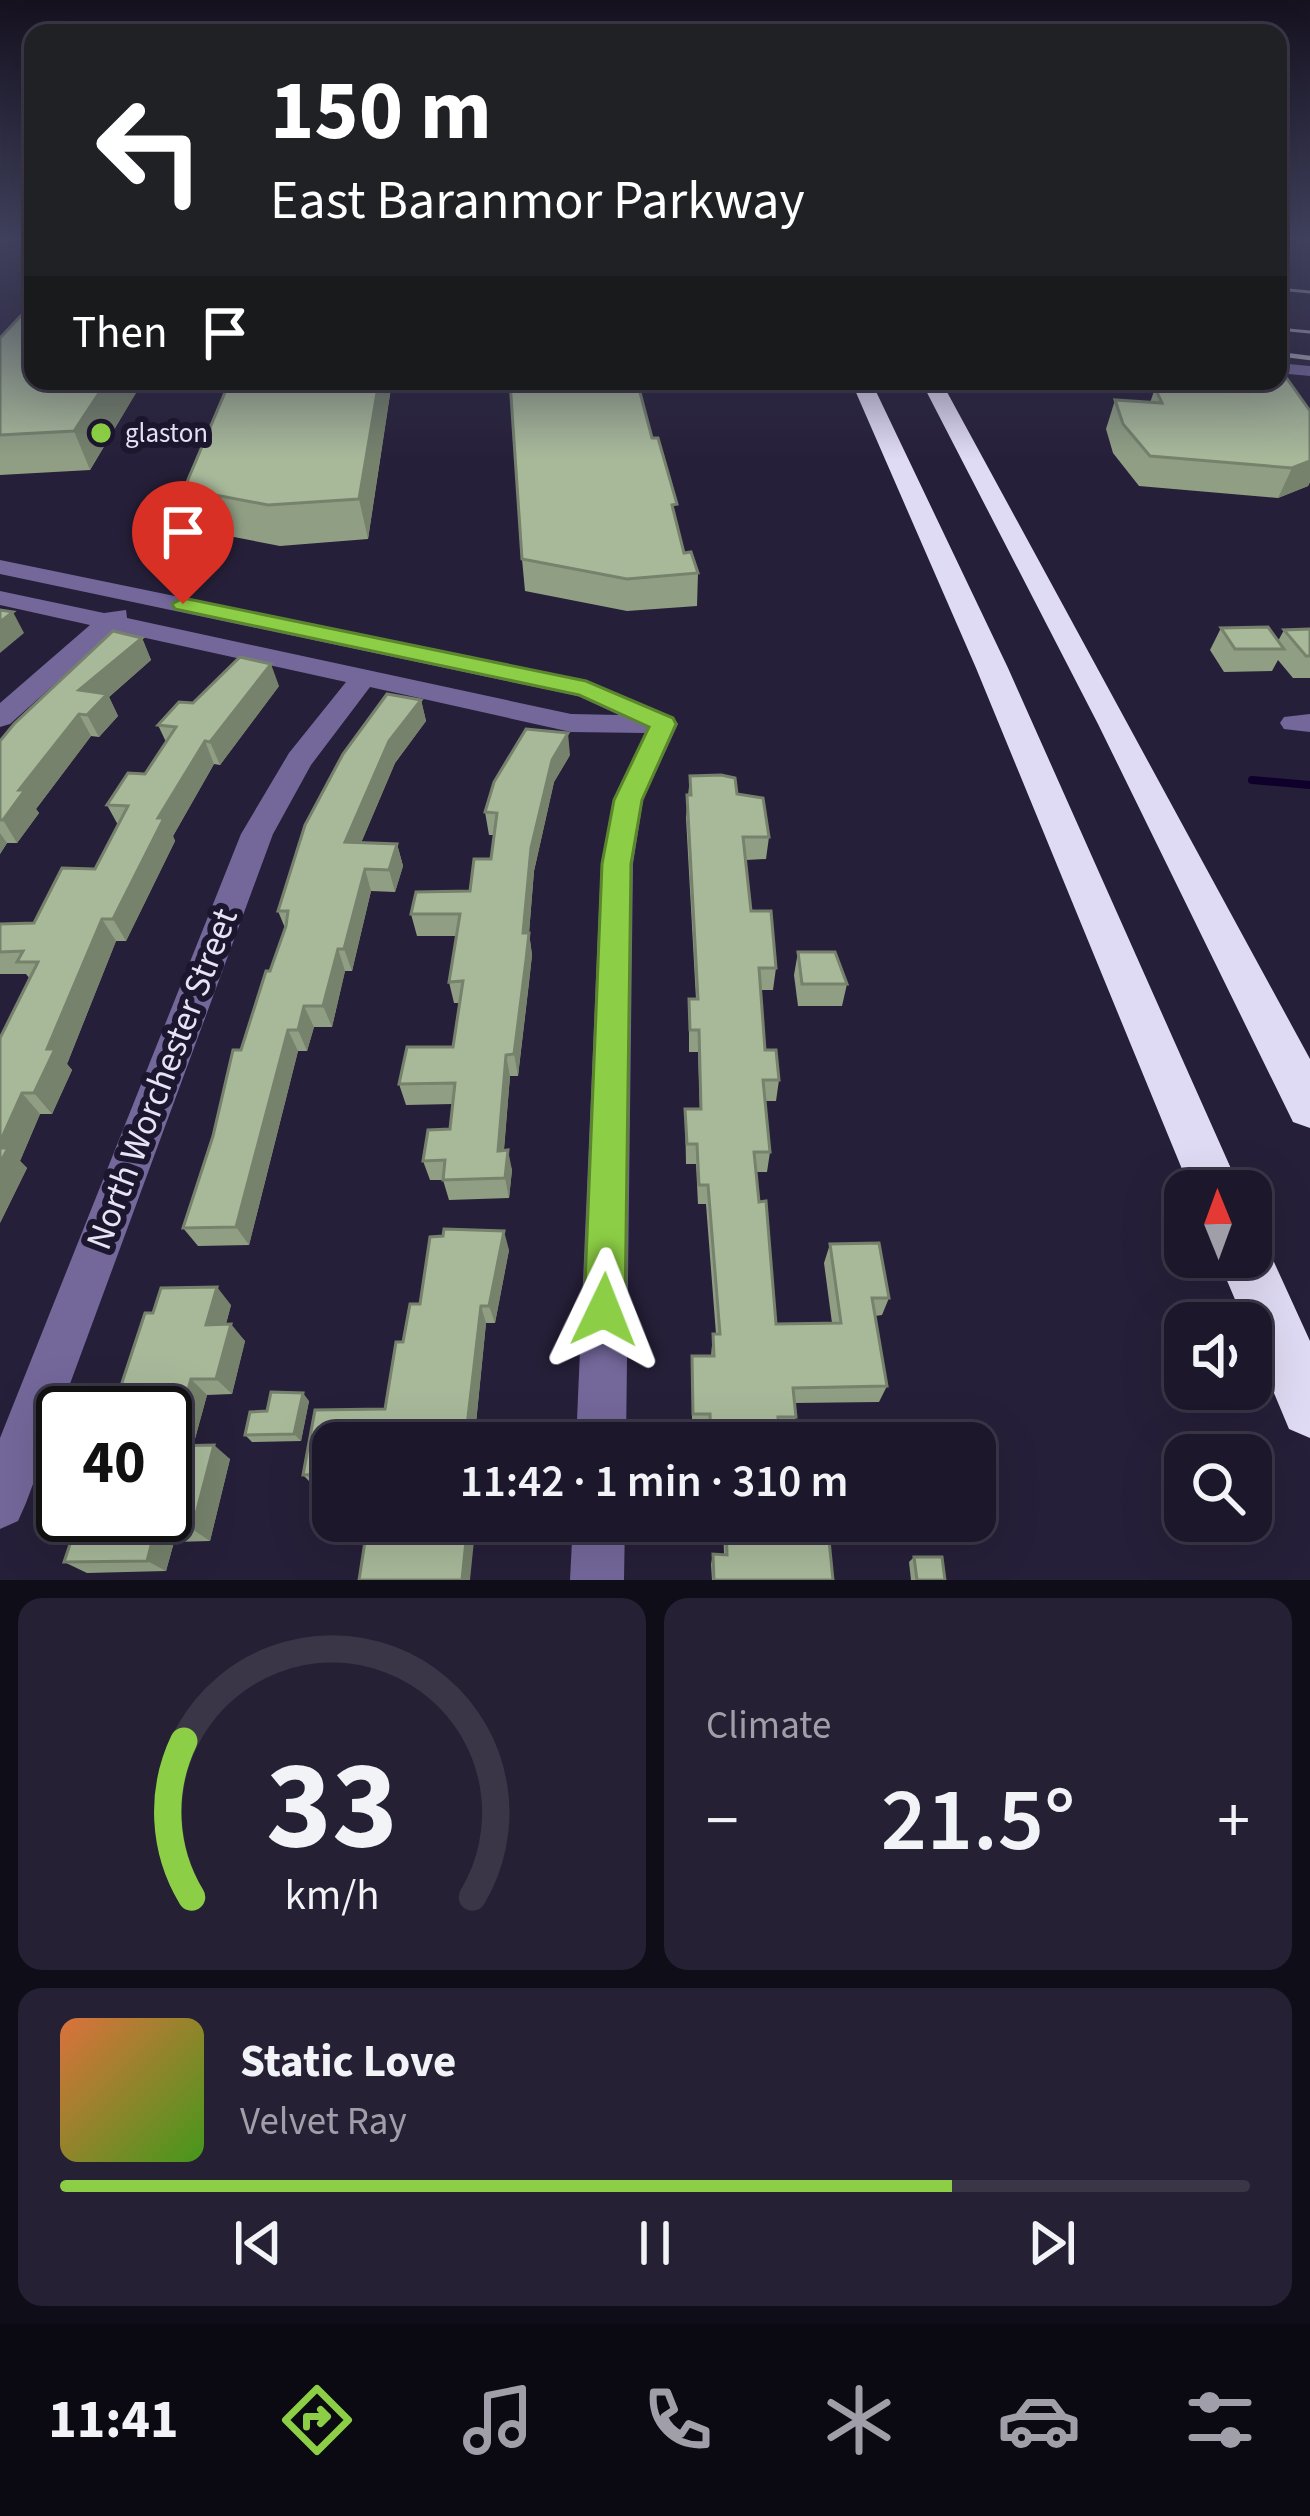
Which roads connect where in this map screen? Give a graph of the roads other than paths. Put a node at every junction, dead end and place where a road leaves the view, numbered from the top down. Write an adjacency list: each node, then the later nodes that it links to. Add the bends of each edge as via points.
1 (865, 390): 8 (highway)
2 (884, 390): 8 (highway)
3 (936, 390): 12 (highway)
4 (0, 567): 5 (street)
5 (141, 596): 7 (street); 11 (street, via 586,689)
6 (0, 598): 7 (street)
7 (109, 621): 9 (street); 10 (street)
8 (992, 668): 13 (highway)
9 (364, 677): 11 (street, via 572,723); 17 (street, North Worchester Street, via 299,760 256,834)
10 (0, 718)
11 (664, 724): 16 (street, via 628,800 617,864)
12 (1310, 1106)
13 (1207, 1170)
14 (1253, 1278): 15 (highway)
15 (1310, 1408)
16 (602, 1422)
17 (0, 1503)
18 (598, 1542): 19 (street)
19 (597, 1580)

